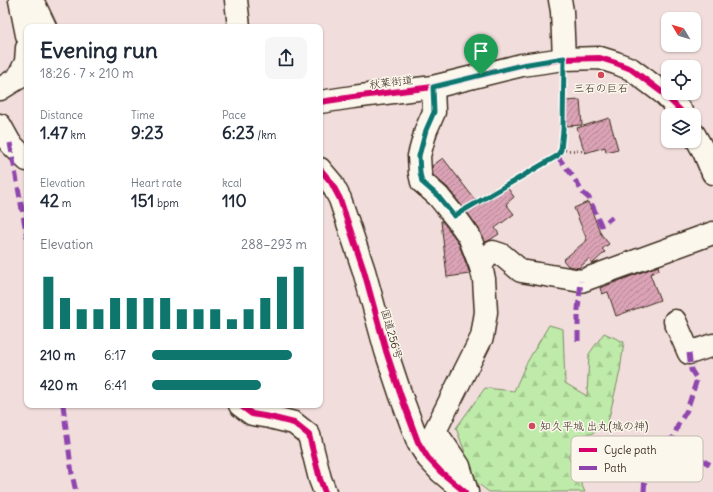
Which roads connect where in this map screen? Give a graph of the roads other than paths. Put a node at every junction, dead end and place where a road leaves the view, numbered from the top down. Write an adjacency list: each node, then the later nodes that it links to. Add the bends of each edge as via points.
1 (236, 0): 6 (main road)
2 (560, 0): 7 (main road)
3 (21, 5): 4 (main road); 5 (main road, via 35,6)
4 (25, 24)
5 (44, 24)
6 (239, 24)
7 (564, 58): 9 (main road, 秋葉街道, via 522,65); 12 (main road, 秋葉街道, via 600,58 631,69 664,93)
8 (24, 66): 10 (main road, via 18,78)
9 (433, 87): 11 (main road, 秋葉街道); 19 (main road, via 434,112 419,156 422,182 438,196 469,236)
10 (0, 89)
11 (323, 102)
12 (678, 108)
13 (0, 125): 15 (main road, via 10,143)
14 (701, 147): 17 (main road)
15 (24, 157)
16 (323, 173): 24 (main road, 国道256号, via 340,199 364,271 386,351 418,442 441,472)
17 (713, 173)
18 (713, 233): 19 (main road, via 581,280 521,271 502,255 493,252 485,259)
19 (482, 267): 24 (main road, via 486,312 482,337 435,431 459,466)
20 (675, 321): 21 (main road, via 689,353)
21 (713, 345)
22 (244, 408): 23 (main road, via 252,414 294,423 309,435)
23 (325, 492)
24 (466, 492)

